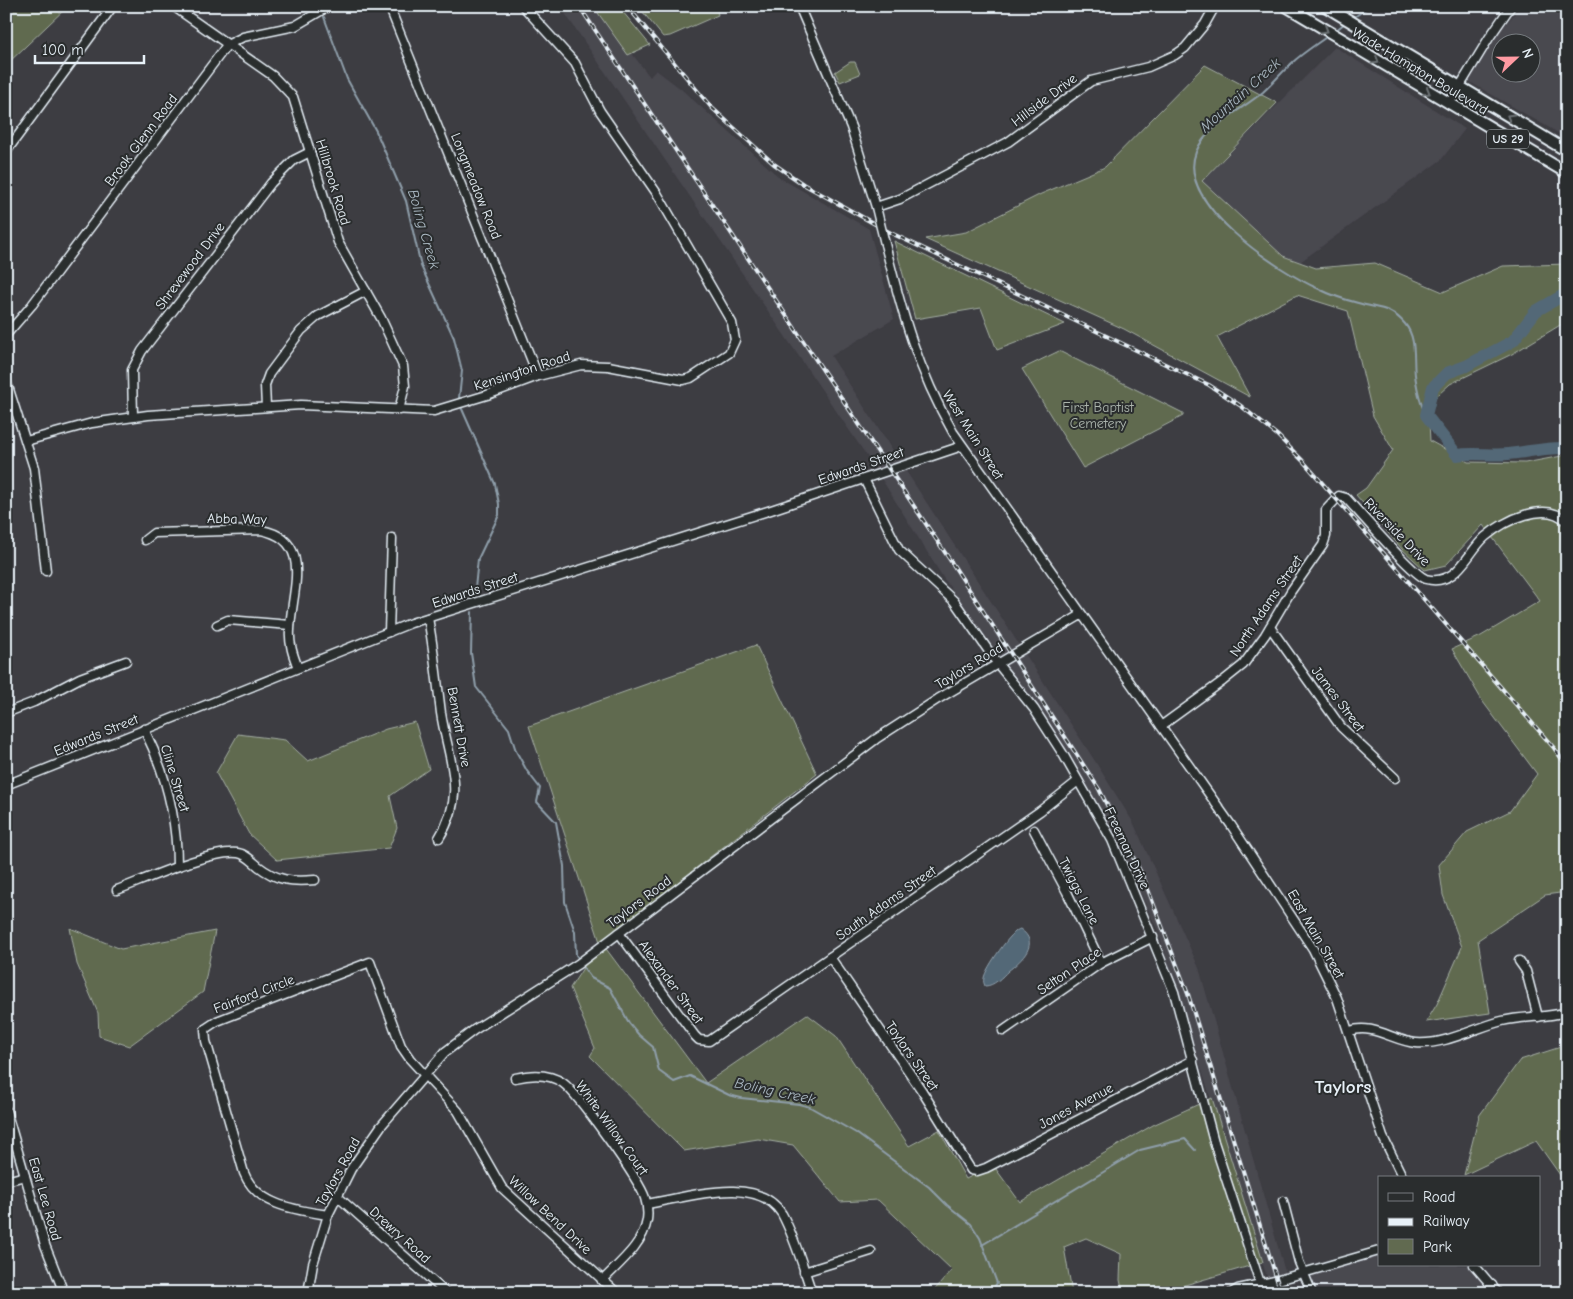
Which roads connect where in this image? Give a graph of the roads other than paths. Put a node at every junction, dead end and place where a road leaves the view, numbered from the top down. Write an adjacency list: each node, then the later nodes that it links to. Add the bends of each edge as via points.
1 (113, 6): 15 (street)
2 (173, 6): 11 (street, Hillbrook Road)
3 (329, 6): 11 (street, via 295,26 243,37)
4 (389, 6): 21 (street, Longmeadow Road)
5 (523, 6): 21 (street, Kensington Road, via 575,63 606,120 658,195 706,274 735,335 735,344 729,353 687,379 593,364)
6 (798, 6): 18 (street, West Main Street, via 851,127)
7 (1215, 6): 18 (street, Hillside Drive, via 1206,24 1175,56 1148,67 1093,80 1008,142 900,199)
8 (1286, 6): 13 (main road, Wade Hampton Boulevard / US 29, one-way to 13)
9 (1325, 6): 12 (main road, Wade Hampton Boulevard / US 29)
10 (1511, 6): 12 (street)
11 (227, 45): 16 (street, Hillbrook Road, via 273,76 290,93); 20 (street, Brook Glenn Road)
12 (1460, 87): 13 (street); 14 (main road, Wade Hampton Boulevard / US 29, one-way to 12)
13 (1449, 104): 17 (main road, Wade Hampton Boulevard / US 29)
14 (1567, 150)
15 (6, 152)
16 (310, 152): 19 (street, Hillbrook Road, via 338,242); 25 (street, Shrevewood Drive, via 294,160 271,183 142,351 132,370)
17 (1567, 173)
18 (876, 207): 27 (street, West Main Street, bridge, via 903,318 918,363)
19 (366, 291): 23 (street, via 318,316 301,331 269,374 265,385); 24 (street, Hillbrook Road, via 393,340 403,366 405,386)
20 (6, 335)
21 (538, 376): 24 (street, Kensington Road, via 441,409)
22 (6, 380): 26 (street)
23 (266, 406): 24 (street, Kensington Road, via 332,404); 25 (street, Kensington Road)
24 (399, 410)
25 (133, 416): 26 (street, Kensington Road, via 92,423)
26 (26, 441): 33 (street, via 37,483)
27 (962, 446): 28 (street, Edwards Street); 34 (street, West Main Street)
28 (864, 479): 35 (street, Edwards Street); 41 (street, Freeman Drive, via 899,550 954,601)
29 (1336, 498): 30 (street, Riverside Drive, via 1346,498 1406,562 1427,579 1452,575 1484,538 1509,522 1547,511 1558,514); 38 (street, North Adams Street, via 1326,510 1323,545)
30 (1567, 522)
31 (392, 538): 39 (street)
32 (146, 540): 36 (street, Abba Way, via 154,533 262,530 280,535 296,558)
33 (46, 571)
34 (1081, 615): 41 (street, Taylors Road); 44 (street, West Main Street)
35 (428, 618): 39 (street, Edwards Street); 50 (street, Bennett Drive, via 444,729 455,774 451,811)
36 (290, 624): 37 (street, via 228,620); 42 (street, Abba Way, via 290,645)
37 (217, 626)
38 (1270, 627): 44 (street, North Adams Street, via 1242,665); 46 (street, James Street, via 1341,727)
39 (389, 632): 42 (street, Edwards Street)
40 (126, 661): 43 (street, via 80,678)
41 (997, 663): 47 (street, Freeman Drive, via 1034,709); 54 (street, Taylors Road, via 876,739)
42 (298, 668): 45 (street, Edwards Street)
43 (6, 713)
44 (1161, 726): 62 (street, East Main Street, via 1302,932 1323,967)
45 (144, 729): 48 (street, Edwards Street); 51 (street, Cline Street, via 172,803)
46 (1395, 778)
47 (1078, 781): 55 (street, Freeman Drive, via 1112,840); 56 (street, South Adams Street)
48 (6, 785)
49 (1034, 830): 58 (street, Twiggs Lane)
50 (439, 838)
51 (177, 866): 52 (street, via 236,853 244,854 276,877 293,882); 53 (street)
52 (316, 880)
53 (117, 890)
54 (619, 933): 63 (street, Alexander Street, via 694,1036); 65 (street, Taylors Road, via 578,964 462,1039)
55 (1153, 937): 58 (street, Selton Place); 64 (street, Freeman Drive, via 1174,992)
56 (830, 958): 63 (street, South Adams Street); 68 (street, Taylors Street, via 922,1091)
57 (1519, 961): 60 (street, via 1526,972)
58 (1101, 963): 61 (street, Selton Place)
59 (1567, 1012): 60 (street)
60 (1538, 1017): 62 (street, via 1502,1021 1427,1043 1407,1042 1367,1028)
61 (1003, 1031)
62 (1350, 1031): 70 (street, East Main Street, via 1383,1136)
63 (705, 1042)
64 (1192, 1060): 68 (street, Jones Avenue, via 986,1168); 82 (street, Freeman Drive, via 1214,1142)
65 (424, 1075): 72 (street, Taylors Road, via 371,1140); 75 (street, Fairford Circle, via 401,1046 370,962 218,1021 205,1029 250,1186 279,1204); 81 (street, Willow Bend Drive, via 458,1111 502,1188)
66 (515, 1078): 74 (street, White Willow Court, via 545,1076 570,1089 628,1168)
67 (6, 1110): 69 (street, East Lee Road)
68 (971, 1170)
69 (25, 1176): 71 (street); 84 (street, East Lee Road, via 45,1245)
70 (1402, 1176)
71 (6, 1182)
72 (337, 1196): 75 (street, Taylors Road); 86 (street, Drewry Road)
73 (1283, 1201): 80 (street)
74 (647, 1204): 79 (street, via 731,1190 760,1194 781,1213); 81 (street, via 647,1220 640,1238)
75 (328, 1215): 85 (street, Taylors Road)
76 (871, 1251): 79 (street)
77 (1378, 1251): 80 (street)
78 (1475, 1266): 83 (street)
79 (804, 1272): 88 (street)
80 (1304, 1273): 82 (street); 90 (street)
81 (602, 1281): 87 (street, Willow Bend Drive)
82 (1260, 1283): 89 (street)
83 (1492, 1285): 91 (street); 92 (street)
84 (64, 1293)
85 (308, 1293)
86 (446, 1293)
87 (617, 1293)
88 (812, 1293)
89 (1231, 1293)
90 (1312, 1293)
91 (1485, 1293)
92 (1498, 1293)

